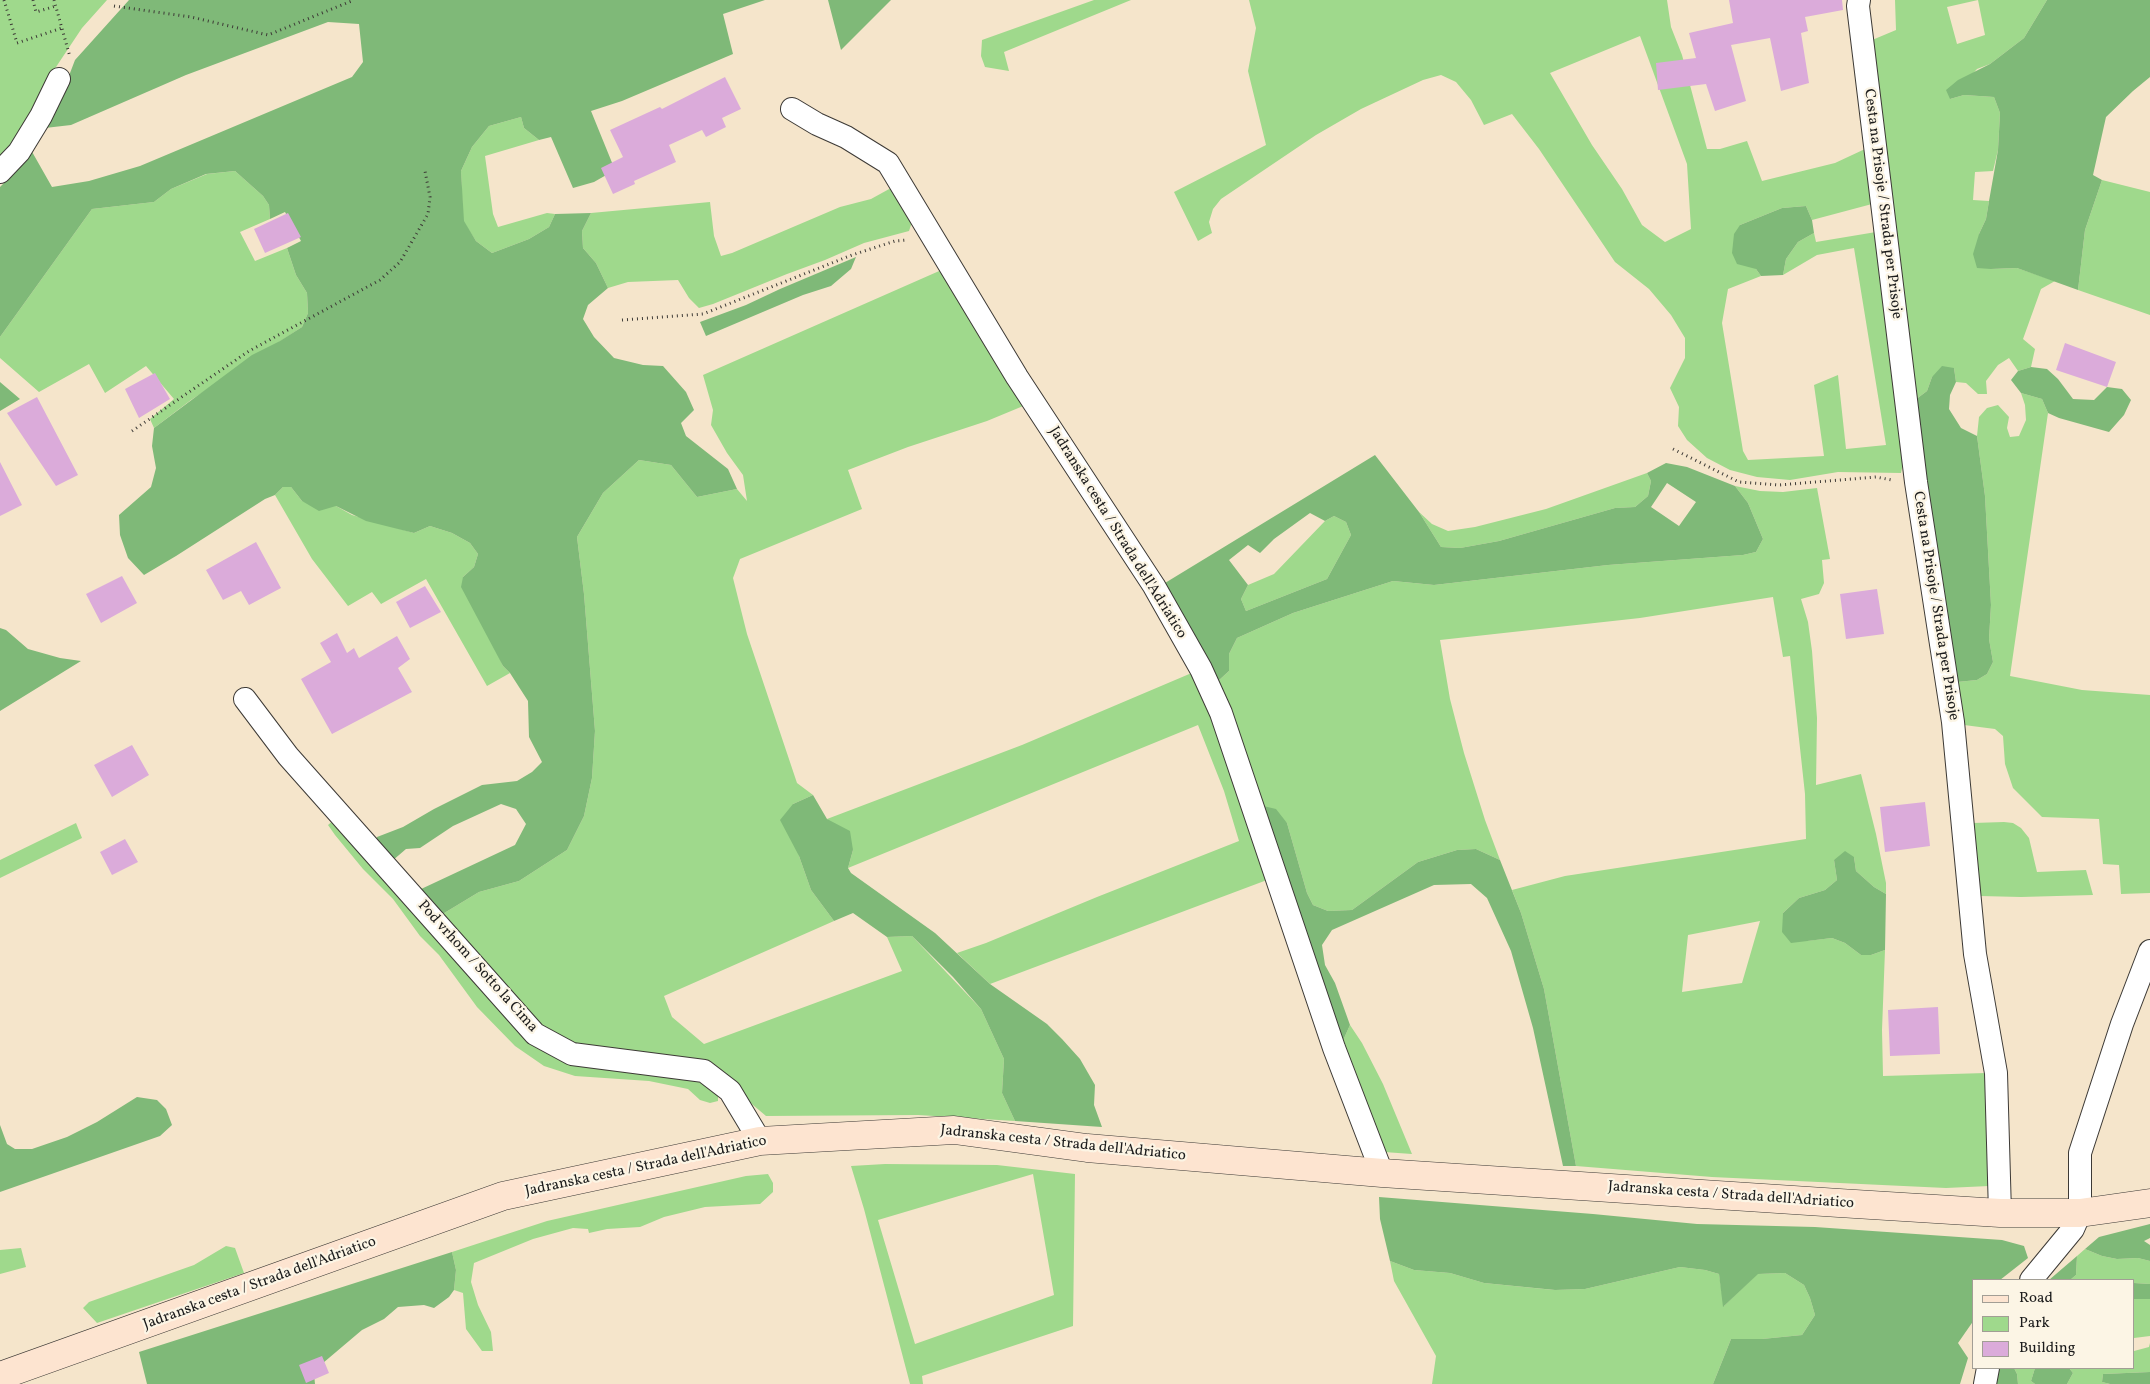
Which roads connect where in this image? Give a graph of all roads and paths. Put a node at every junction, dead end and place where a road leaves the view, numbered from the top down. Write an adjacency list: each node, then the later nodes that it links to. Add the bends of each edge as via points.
1 (4, 0): 8 (path, via 17,44)
2 (33, 0): 6 (path, via 36,12)
3 (54, 0): 6 (path)
4 (354, 0): 7 (path, via 268,35 191,17)
5 (1859, 0): 18 (street, Cesta na Prisoje / Strada per Prisoje)
6 (56, 6): 8 (path)
7 (114, 6)
8 (62, 28): 9 (path)
9 (70, 57)
10 (59, 79): 13 (street, via 19,152)
11 (792, 109): 14 (street, Jadranska cesta / Strada dell'Adriatico, via 888,162)
12 (425, 171): 16 (path, via 430,197 428,214 400,262 380,280 249,352)
13 (0, 172)
14 (936, 240): 15 (path, via 894,240 703,314); 22 (street, Jadranska cesta / Strada dell'Adriatico, via 1017,377 1154,586 1201,669 1221,713 1334,1048)
15 (622, 320)
16 (132, 431)
17 (1673, 449): 18 (path, via 1740,482 1779,485 1876,477)
18 (1917, 485): 24 (street, Cesta na Prisoje / Strada per Prisoje, via 1954,722 1975,954 1996,1073)
19 (245, 699): 21 (street, Pod vrhom / Sotto la Cima, via 288,756 535,1034 572,1054 704,1072 730,1091)
20 (2150, 951): 25 (street, via 2122,1024 2080,1153)
21 (760, 1141): 22 (main road, Jadranska cesta / Strada dell'Adriatico, via 954,1130 1087,1148); 28 (main road, Jadranska cesta / Strada dell'Adriatico, via 503,1196)
22 (1382, 1173): 24 (main road, Jadranska cesta / Strada dell'Adriatico)
23 (2150, 1204): 25 (main road, Jadranska cesta / Strada dell'Adriatico)
24 (2000, 1213): 25 (main road, Jadranska cesta / Strada dell'Adriatico)
25 (2080, 1213): 26 (street, via 2073,1229)
26 (2032, 1279)
27 (1988, 1369): 29 (street)
28 (0, 1376)
29 (1985, 1384)

